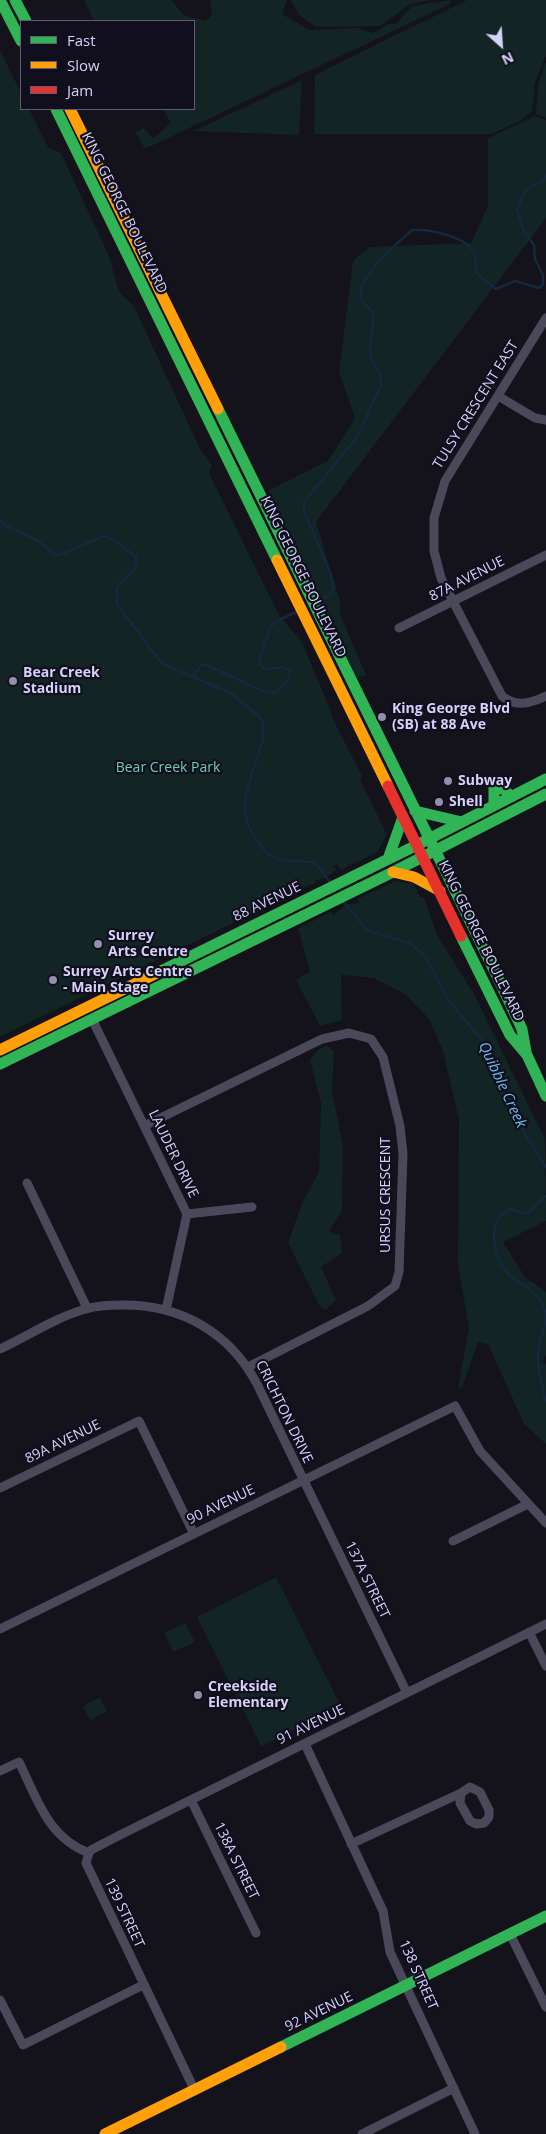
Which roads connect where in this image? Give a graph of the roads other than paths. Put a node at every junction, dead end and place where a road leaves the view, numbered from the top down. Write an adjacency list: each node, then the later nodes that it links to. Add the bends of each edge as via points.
1 (0, 0): 4 (main road)
2 (15, 0): 3 (main road)
3 (25, 20)
4 (20, 40)
5 (57, 110): 11 (main road, KING GEORGE BOULEVARD)
6 (70, 110): 11 (main road, KING GEORGE BOULEVARD)
7 (546, 318): 8 (street, TULSY CRESCENT EAST)
8 (498, 396): 9 (street, via 535,418); 12 (street, TULSY CRESCENT EAST, via 445,481 434,518 434,551 440,578)
9 (546, 420)
10 (546, 555): 12 (street, 87A AVENUE)
11 (297, 585): 13 (main road, KING GEORGE BOULEVARD)
12 (453, 602): 14 (street, 87A AVENUE); 15 (street, TULSY CRESCENT EAST, via 497,689 507,700 522,704)
13 (317, 625): 20 (main road, KING GEORGE BOULEVARD); 21 (main road, KING GEORGE BOULEVARD)
14 (399, 628)
15 (546, 696)
16 (546, 779): 18 (main road, 88 AVENUE)
17 (546, 794): 25 (main road, 88 AVENUE)
18 (511, 797): 19 (main road, 88 AVENUE); 19 (main road, via 505,790 494,787)
19 (494, 805): 22 (main road, 88 AVENUE)
20 (415, 811): 22 (main road); 23 (main road, KING GEORGE BOULEVARD)
21 (403, 817): 24 (main road, KING GEORGE BOULEVARD); 27 (main road)
22 (462, 822): 23 (main road, 88 AVENUE)
23 (429, 839): 24 (main road, 88 AVENUE); 25 (main road, KING GEORGE BOULEVARD)
24 (417, 845): 26 (main road, KING GEORGE BOULEVARD); 27 (main road, 88 AVENUE)
25 (435, 851): 26 (main road, 88 AVENUE); 33 (main road, KING GEORGE BOULEVARD, via 522,1029)
26 (423, 857): 28 (main road, 88 AVENUE); 29 (main road, KING GEORGE BOULEVARD)
27 (388, 859): 30 (main road, 88 AVENUE)
28 (393, 872): 29 (main road, via 414,877); 31 (main road, 88 AVENUE)
29 (440, 890): 33 (main road, KING GEORGE BOULEVARD, via 510,1035)
30 (98, 1001): 31 (main road); 32 (main road, 88 AVENUE)
31 (92, 1019): 34 (main road, 88 AVENUE); 36 (street, LAUDER DRIVE)
32 (0, 1050)
33 (527, 1055): 35 (main road, KING GEORGE BOULEVARD)
34 (0, 1064)
35 (546, 1096)
36 (144, 1126): 39 (street, LAUDER DRIVE); 43 (street, URSUS CRESCENT, via 322,1039 349,1033 371,1039 383,1057 400,1126 403,1154 399,1272 395,1286 368,1306)
37 (27, 1183): 40 (street)
38 (252, 1207): 39 (street)
39 (187, 1214): 41 (street, LAUDER DRIVE)
40 (87, 1308): 41 (street, CRICHTON DRIVE, via 142,1305); 42 (street, CRICHTON DRIVE)
41 (166, 1310): 43 (street, CRICHTON DRIVE, via 211,1331 229,1345)
42 (0, 1349)
43 (248, 1367): 44 (street, CRICHTON DRIVE)
44 (302, 1480): 46 (street, 90 AVENUE, via 455,1406 480,1451); 48 (street, 90 AVENUE); 54 (street, 137A STREET)
45 (0, 1488): 48 (street, 89A AVENUE, via 139,1421)
46 (528, 1504): 47 (street); 49 (street)
47 (546, 1523)
48 (194, 1534): 51 (street, 90 AVENUE)
49 (453, 1541)
50 (546, 1624): 52 (street, 91 AVENUE)
51 (0, 1629)
52 (529, 1632): 53 (street); 54 (street, 91 AVENUE)
53 (546, 1666)
54 (408, 1693): 55 (street, 91 AVENUE)
55 (305, 1744): 58 (street, 91 AVENUE); 59 (street, 138 STREET)
56 (0, 1771): 60 (street, via 19,1762 56,1832)
57 (461, 1793): 59 (street)
58 (191, 1800): 60 (street, 91 AVENUE); 62 (street, 138A STREET)
59 (351, 1844): 65 (street, 138 STREET, via 383,1911 390,1952)
60 (89, 1853): 64 (street, 139 STREET, via 86,1863)
61 (546, 1916): 63 (main road, 92 AVENUE)
62 (256, 1933)
63 (510, 1934): 65 (main road, 92 AVENUE); 67 (street)
64 (143, 1985): 66 (street, via 23,2045); 69 (street, 139 STREET)
65 (406, 1986): 68 (street, 138 STREET); 69 (main road, 92 AVENUE)
66 (0, 2000)
67 (546, 2007)
68 (454, 2088): 71 (street); 72 (street, 138 STREET)
69 (195, 2091): 70 (main road, 92 AVENUE)
70 (105, 2134)
71 (362, 2134)
72 (475, 2134)

